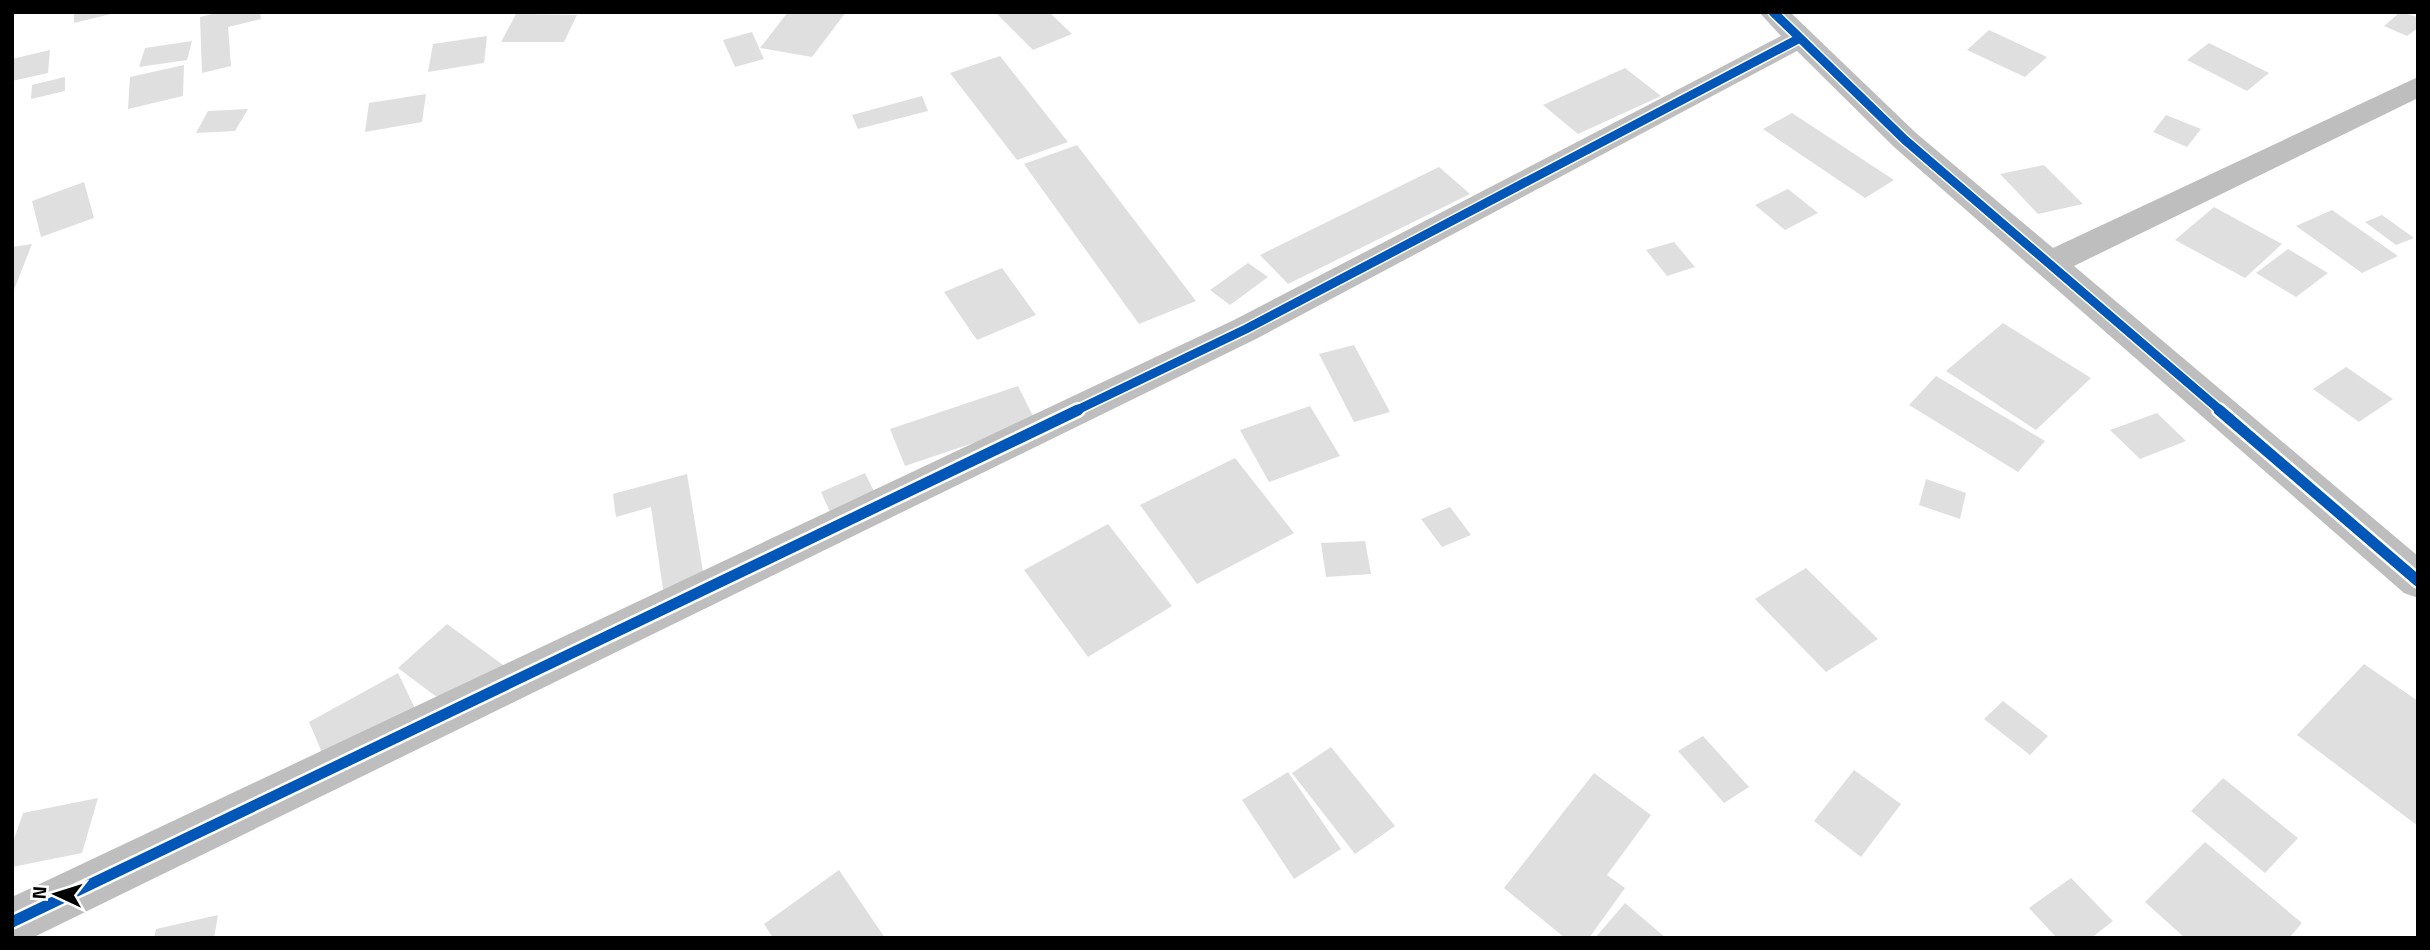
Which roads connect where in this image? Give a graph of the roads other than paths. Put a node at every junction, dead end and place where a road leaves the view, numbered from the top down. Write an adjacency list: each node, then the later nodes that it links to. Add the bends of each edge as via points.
1 (1787, 25): 3 (street, via 1905,140); 5 (street, via 1246,329)
2 (2418, 86): 3 (street)
3 (2049, 264): 4 (street)
4 (2418, 581)
5 (12, 922)

